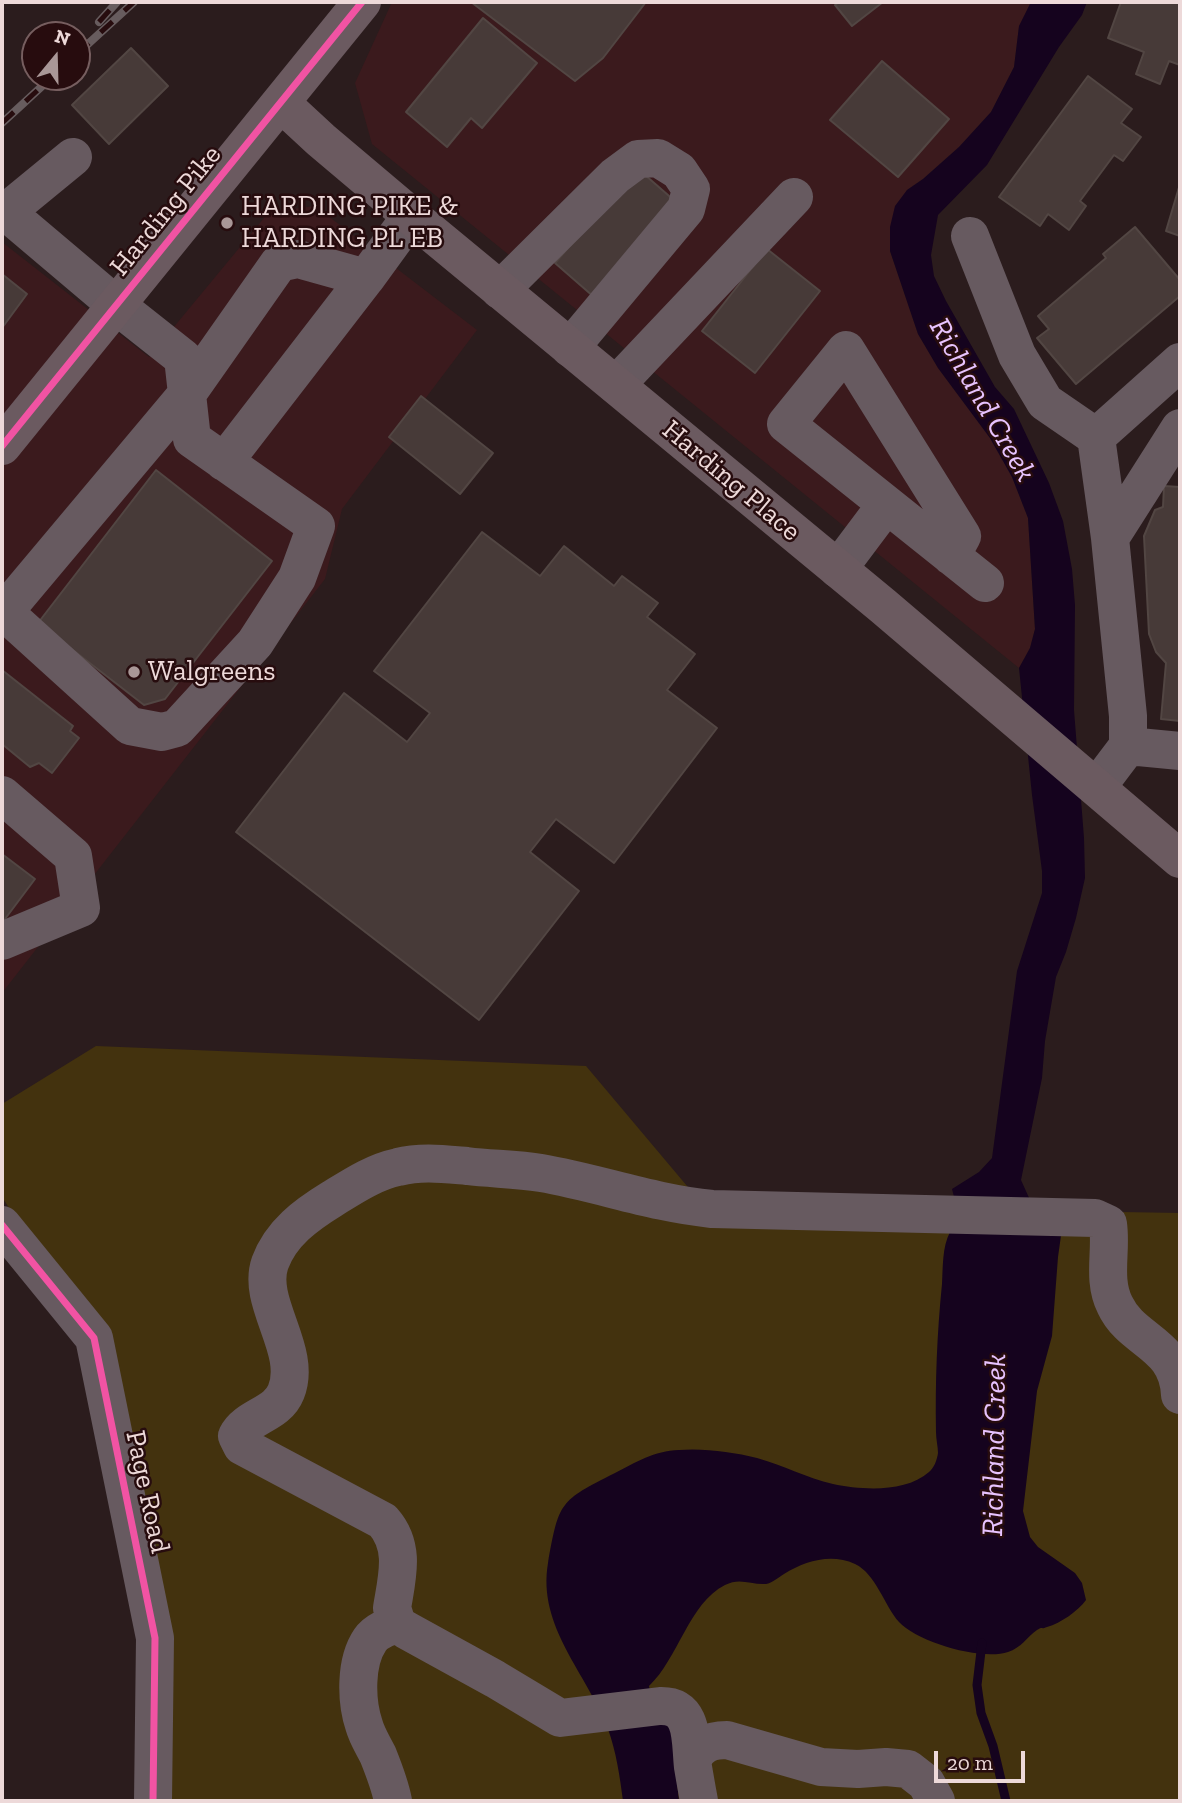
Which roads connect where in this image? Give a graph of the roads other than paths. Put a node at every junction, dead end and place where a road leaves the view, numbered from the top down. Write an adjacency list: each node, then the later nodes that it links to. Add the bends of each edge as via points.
1 (362, 2): 2 (main road, Harding Pike)
2 (281, 103): 5 (main road, Harding Place); 9 (main road, Harding Pike)
3 (73, 157): 9 (street, via 6,212)
4 (794, 197): 12 (street)
5 (411, 216): 7 (street); 8 (main road, Harding Place)
6 (970, 236): 15 (street, via 1017,355 1045,402)
7 (366, 278): 13 (street, via 298,259 279,263); 17 (street)
8 (500, 290): 10 (main road, Harding Place); 10 (street, via 615,176 638,159 658,158 679,171 691,189 686,209)
9 (116, 305): 13 (street, via 183,358); 16 (main road, Harding Pike)
10 (570, 348): 12 (main road, Harding Place)
11 (1180, 362): 15 (street)
12 (615, 385): 21 (main road, Harding Place)
13 (187, 394): 17 (street, via 192,439); 23 (street)
14 (1180, 428): 19 (street)
15 (1096, 437): 19 (street)
16 (2, 446)
17 (224, 462): 23 (street, via 316,526 297,578 255,643 177,728 162,732 130,726)
18 (887, 505): 20 (street); 20 (street, via 786,424 846,350 962,537); 21 (street)
19 (1110, 538): 24 (street)
20 (951, 556): 22 (street)
21 (838, 569): 26 (main road, Harding Place)
22 (985, 583)
23 (3, 611)
24 (1128, 746): 25 (street); 26 (street)
25 (1180, 751)
26 (1088, 778): 28 (main road, Harding Place)
27 (2, 795): 29 (street, via 73,856 81,908)
28 (1180, 859)
29 (2, 941)
30 (2, 1225): 34 (street, Page Road, via 94,1339 155,1638)
31 (1180, 1395): 32 (street, via 1177,1372 1168,1359 1114,1304 1107,1269 1108,1224 1095,1218 702,1208 541,1173 424,1163 395,1167 307,1215 285,1236 269,1265 271,1296 288,1358 286,1392 273,1409 242,1426 236,1436 252,1453 383,1521 398,1556 392,1608)
32 (397, 1624): 33 (street, via 560,1718 672,1706 686,1718); 35 (street, via 370,1640 359,1679 363,1724)
33 (693, 1759): 36 (street); 37 (street, via 702,1746 727,1740 821,1767 897,1767 918,1775)
34 (153, 1801)
35 (393, 1801)
36 (699, 1801)
37 (936, 1801)

